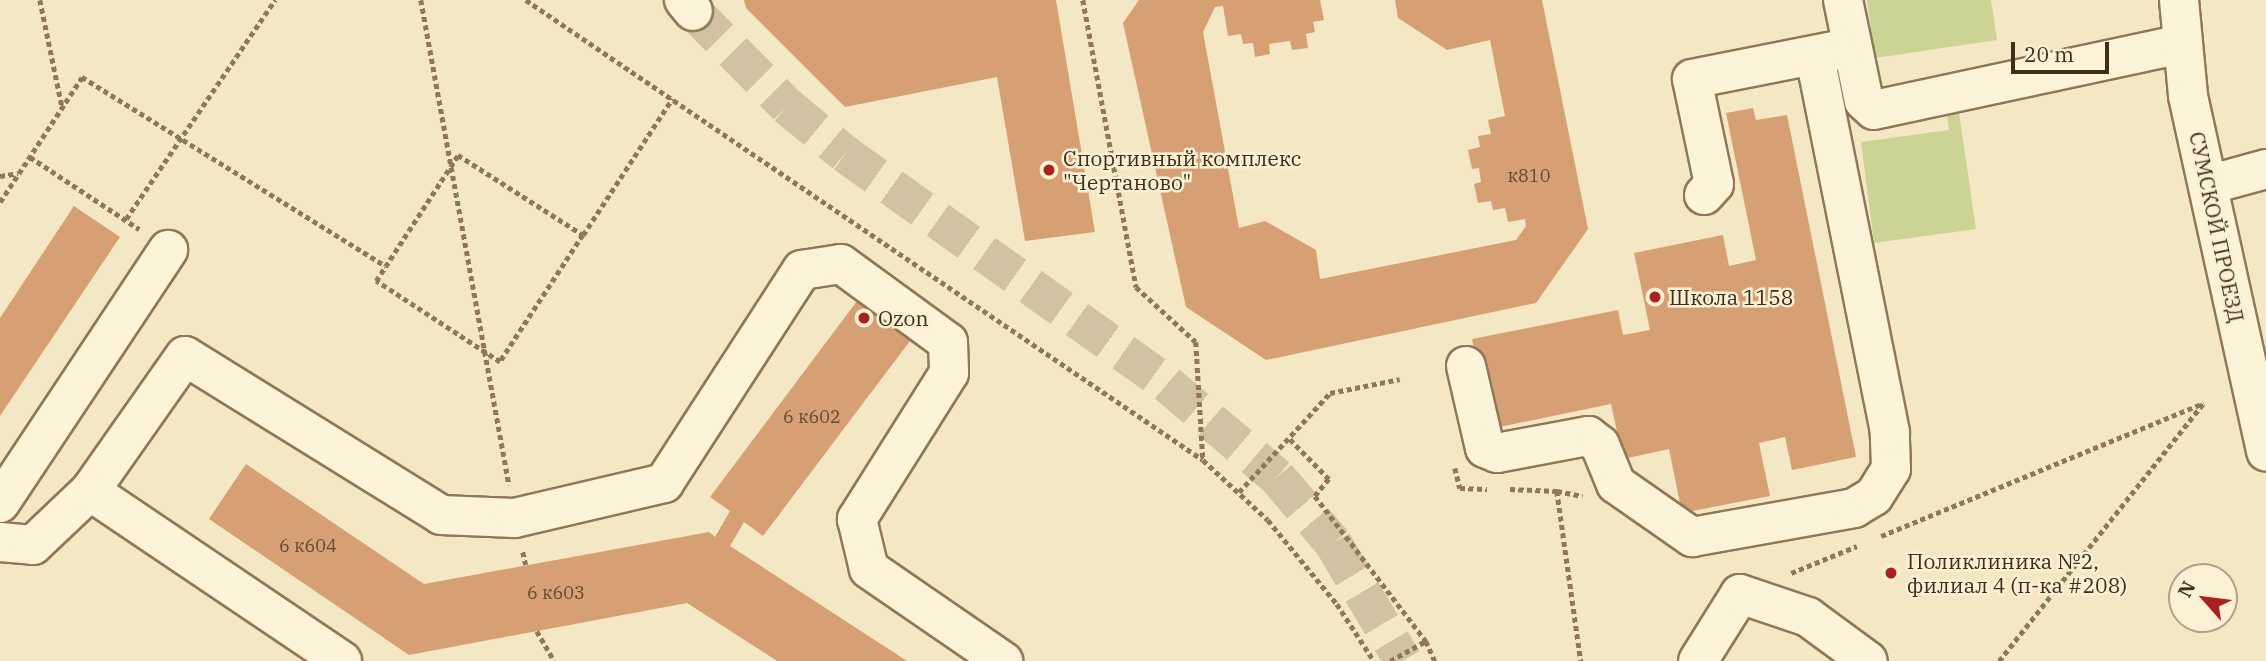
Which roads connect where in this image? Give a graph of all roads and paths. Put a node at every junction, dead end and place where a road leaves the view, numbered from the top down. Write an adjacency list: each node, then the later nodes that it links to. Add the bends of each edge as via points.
1 (40, 0): 11 (path)
2 (275, 0): 12 (path)
3 (422, 0): 14 (path)
4 (1083, 0): 29 (path, via 1136,287 1196,342)
5 (1843, 0): 8 (street)
6 (2179, 0): 7 (street, СУМСКОЙ ПРОЕЗД)
7 (2182, 44): 8 (street, via 1874,110 1864,101); 18 (street, СУМСКОЙ ПРОЕЗД)
8 (1853, 47): 9 (street)
9 (1815, 55): 19 (street, via 1692,79 1714,184); 25 (street, via 1890,432 1891,469 1874,496 1854,508 1692,537 1616,484 1600,445 1588,436 1497,453 1485,448)
10 (672, 99): 21 (path)
11 (62, 107): 12 (path, via 82,77); 13 (path)
12 (181, 138): 13 (path, via 126,219); 23 (path)
13 (30, 157): 16 (path)
14 (451, 165): 21 (path, via 458,155); 23 (path); 24 (path)
15 (2266, 169): 18 (street)
16 (19, 173): 17 (path); 20 (path)
17 (0, 176)
18 (2208, 185): 28 (street, СУМСКОЙ ПРОЕЗД)
19 (1704, 195)
20 (0, 202)
21 (583, 235): 24 (path, via 500,362)
22 (169, 250): 33 (street)
23 (386, 266): 24 (path, via 376,281)
24 (485, 352): 34 (path)
25 (1466, 366)
26 (1400, 379): 27 (path, via 1330,393)
27 (1290, 439): 32 (path); 39 (path, via 1329,479 1315,496)
28 (2266, 452)
29 (1203, 460)
30 (1454, 462): 45 (path, via 1460,488 1557,491)
31 (90, 491): 34 (street, via 185,356 440,515); 35 (street, via 33,545); 40 (street)
32 (1239, 492)
33 (0, 503)
34 (515, 517): 36 (path); 42 (street, via 664,483 802,270 841,264 948,342 949,373 857,519 869,569)
35 (0, 542)
36 (526, 565)
37 (1740, 594): 46 (street); 47 (street, via 1808,617); 48 (path, via 2204,403)
38 (537, 631): 41 (path)
39 (1426, 640): 43 (path); 44 (path)
40 (342, 661)
41 (554, 661)
42 (1003, 661)
43 (1390, 661)
44 (1436, 661)
45 (1581, 661)
46 (1698, 661)
47 (1868, 661)
48 (1999, 661)

